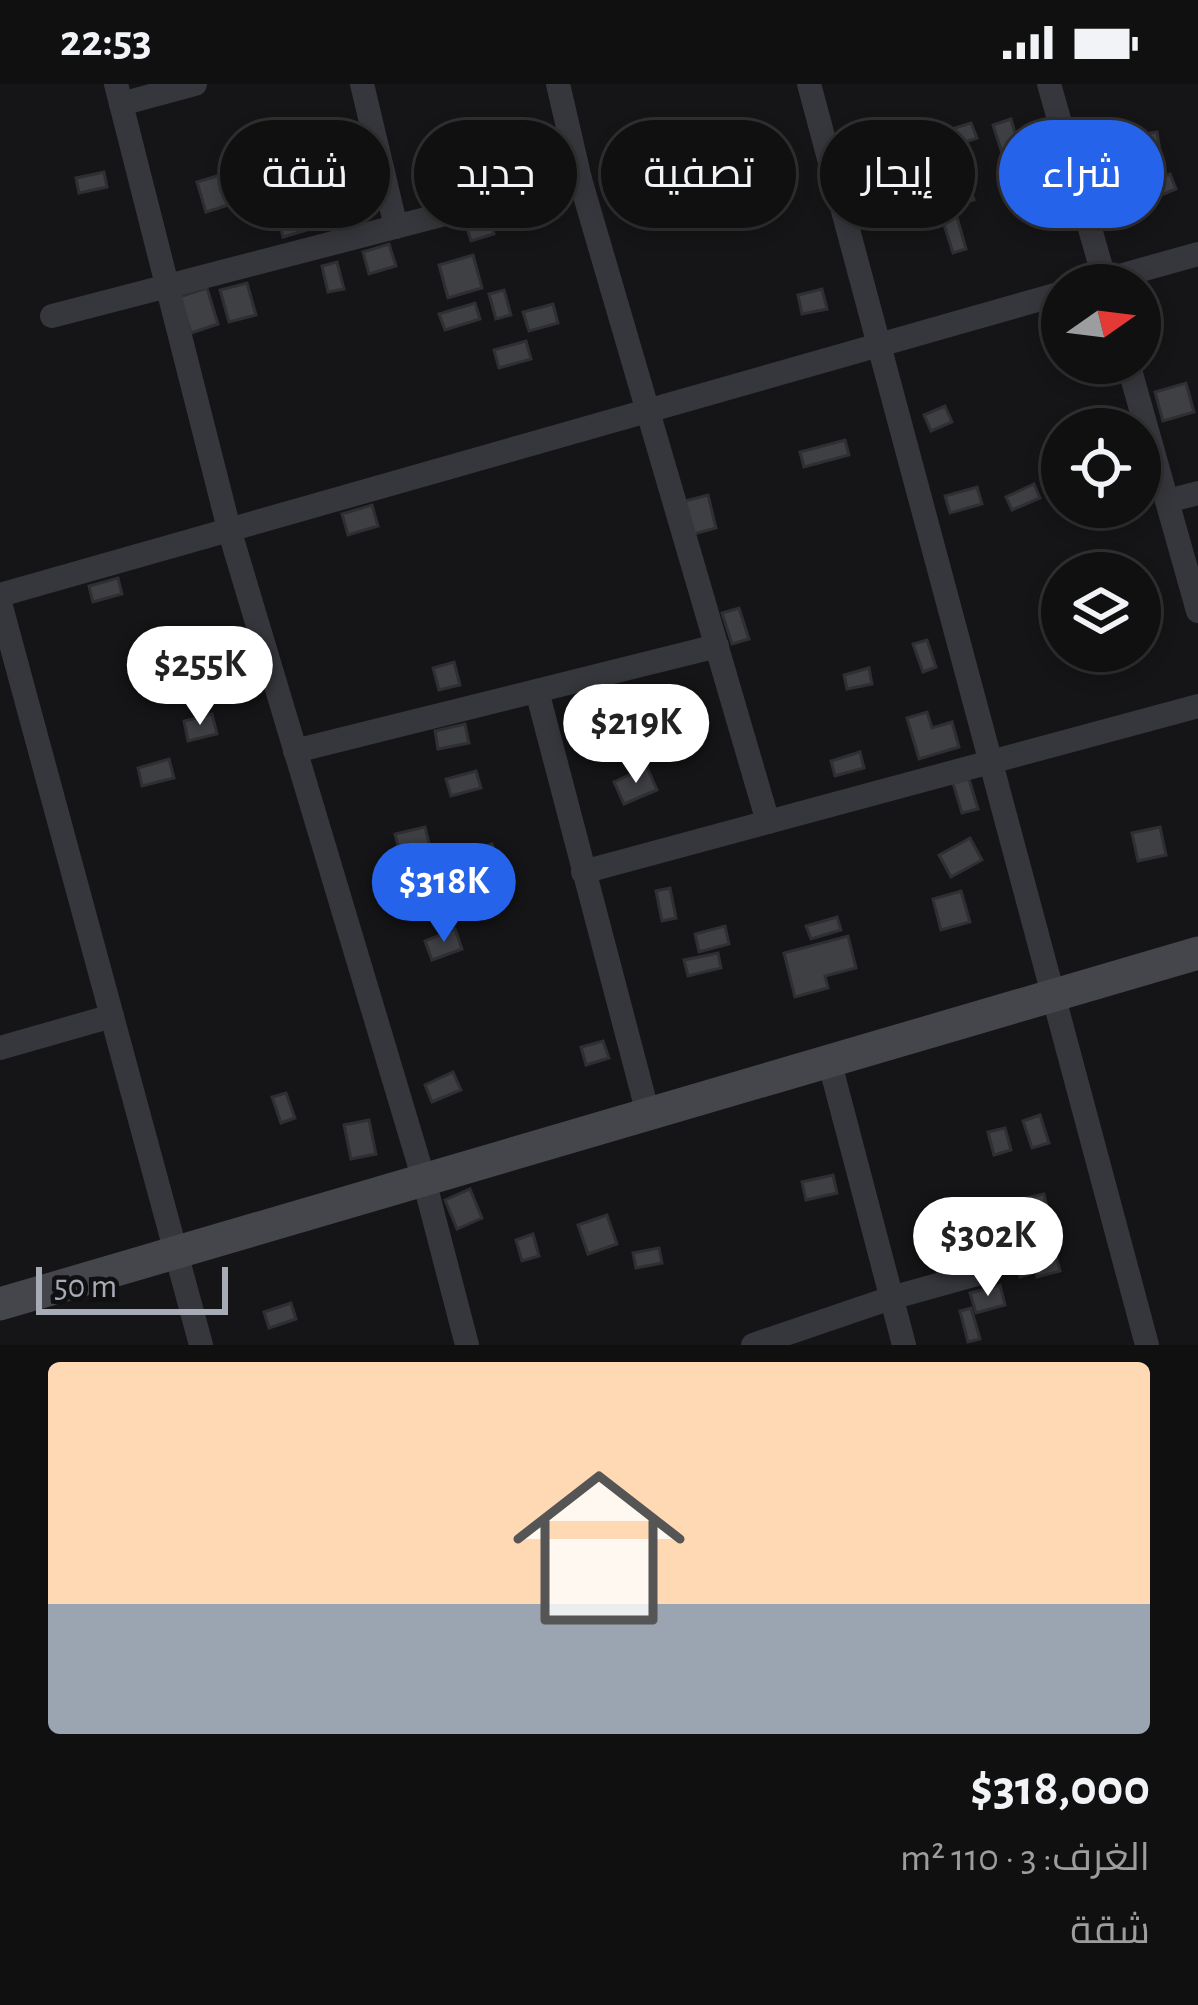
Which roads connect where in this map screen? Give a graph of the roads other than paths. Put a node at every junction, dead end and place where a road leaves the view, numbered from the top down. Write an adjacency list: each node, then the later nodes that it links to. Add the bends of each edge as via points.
1 (195, 84): 6 (street)
2 (362, 84): 8 (street)
3 (558, 84): 7 (street)
4 (809, 84): 15 (street)
5 (1049, 84): 10 (street)
6 (118, 94): 12 (street)
7 (580, 179): 8 (street); 17 (street)
8 (396, 227): 12 (street)
9 (1198, 254): 11 (street)
10 (1095, 264)
11 (1161, 265)
12 (167, 287): 14 (street); 20 (street)
13 (1041, 298): 15 (street)
14 (52, 316)
15 (880, 344): 17 (street); 27 (street)
16 (1134, 384): 19 (street)
17 (649, 410): 20 (street); 23 (street)
18 (1198, 493): 19 (street)
19 (1167, 501): 22 (street)
20 (229, 530): 21 (street); 26 (street)
21 (0, 599): 32 (street)
22 (1198, 611)
23 (717, 646): 24 (street); 28 (street)
24 (537, 691): 26 (street); 29 (street)
25 (1198, 706): 27 (street)
26 (296, 751): 36 (street)
27 (991, 763): 28 (street); 31 (street)
28 (768, 822): 29 (street)
29 (583, 872): 35 (street)
30 (1198, 953): 31 (main road)
31 (1052, 993): 34 (main road); 45 (street)
32 (112, 1016): 33 (street); 37 (street)
33 (0, 1048)
34 (829, 1060): 35 (main road); 39 (street)
35 (648, 1114): 36 (main road)
36 (424, 1180): 37 (main road); 42 (street)
37 (177, 1252): 40 (main road); 41 (street)
38 (982, 1273): 39 (street)
39 (891, 1298): 43 (street); 44 (street)
40 (0, 1304)
41 (201, 1345)
42 (466, 1345)
43 (753, 1345)
44 (904, 1345)
45 (1147, 1345)

